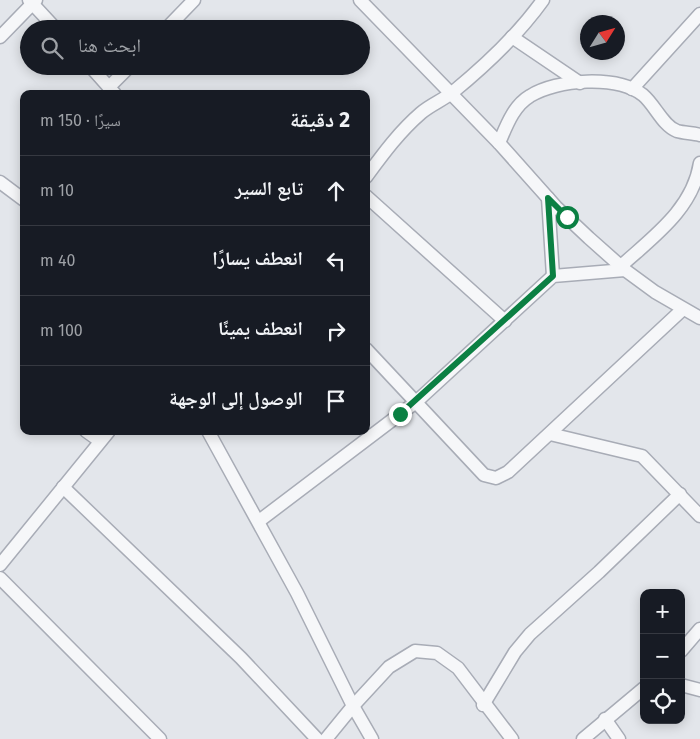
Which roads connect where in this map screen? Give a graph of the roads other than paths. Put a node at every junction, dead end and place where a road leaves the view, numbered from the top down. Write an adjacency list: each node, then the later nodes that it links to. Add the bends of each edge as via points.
1 (194, 0): 7 (street)
2 (360, 0): 15 (street)
3 (543, 0): 9 (street)
4 (33, 1): 6 (street); 8 (street)
5 (700, 14): 13 (street)
6 (49, 20)
7 (175, 20)
8 (0, 37)
9 (512, 37): 12 (street); 15 (street)
10 (98, 75): 14 (street)
11 (123, 75): 14 (street)
12 (580, 83): 13 (street, via 616,82); 17 (street, via 529,96 514,112)
13 (632, 89): 16 (street, via 676,130)
14 (112, 90)
15 (451, 94): 17 (street); 19 (street, via 422,112 396,137)
16 (700, 134)
17 (499, 143): 22 (street)
18 (700, 163): 24 (street, via 698,177 677,214)
19 (370, 172)
20 (0, 182): 21 (street)
21 (20, 197)
22 (548, 198): 24 (street); 25 (street)
23 (370, 200): 28 (street)
24 (623, 268): 25 (street); 26 (street)
25 (553, 276): 28 (street)
26 (683, 309): 27 (street); 31 (street)
27 (700, 318)
28 (505, 321): 30 (street)
29 (370, 353): 30 (street)
30 (416, 402): 31 (street, via 489,477 503,476); 37 (street)
31 (550, 434): 35 (street, via 642,456)
32 (210, 435): 37 (street)
33 (104, 436): 34 (street)
34 (63, 487): 38 (street); 49 (street, via 241,658)
35 (680, 494): 36 (street); 45 (street, via 530,634)
36 (699, 513)
37 (259, 521): 46 (street)
38 (1, 561)
39 (0, 578): 48 (street)
40 (700, 629): 41 (street)
41 (685, 646)
42 (685, 686): 43 (street)
43 (700, 690)
44 (640, 691): 47 (street)
45 (483, 704): 46 (street, via 458,668 437,653 415,651 389,667); 52 (street)
46 (353, 706): 50 (street); 51 (street)
47 (605, 719): 53 (street); 54 (street)
48 (160, 739)
49 (317, 739)
50 (326, 739)
51 (372, 739)
52 (512, 739)
53 (583, 739)
54 (619, 739)

